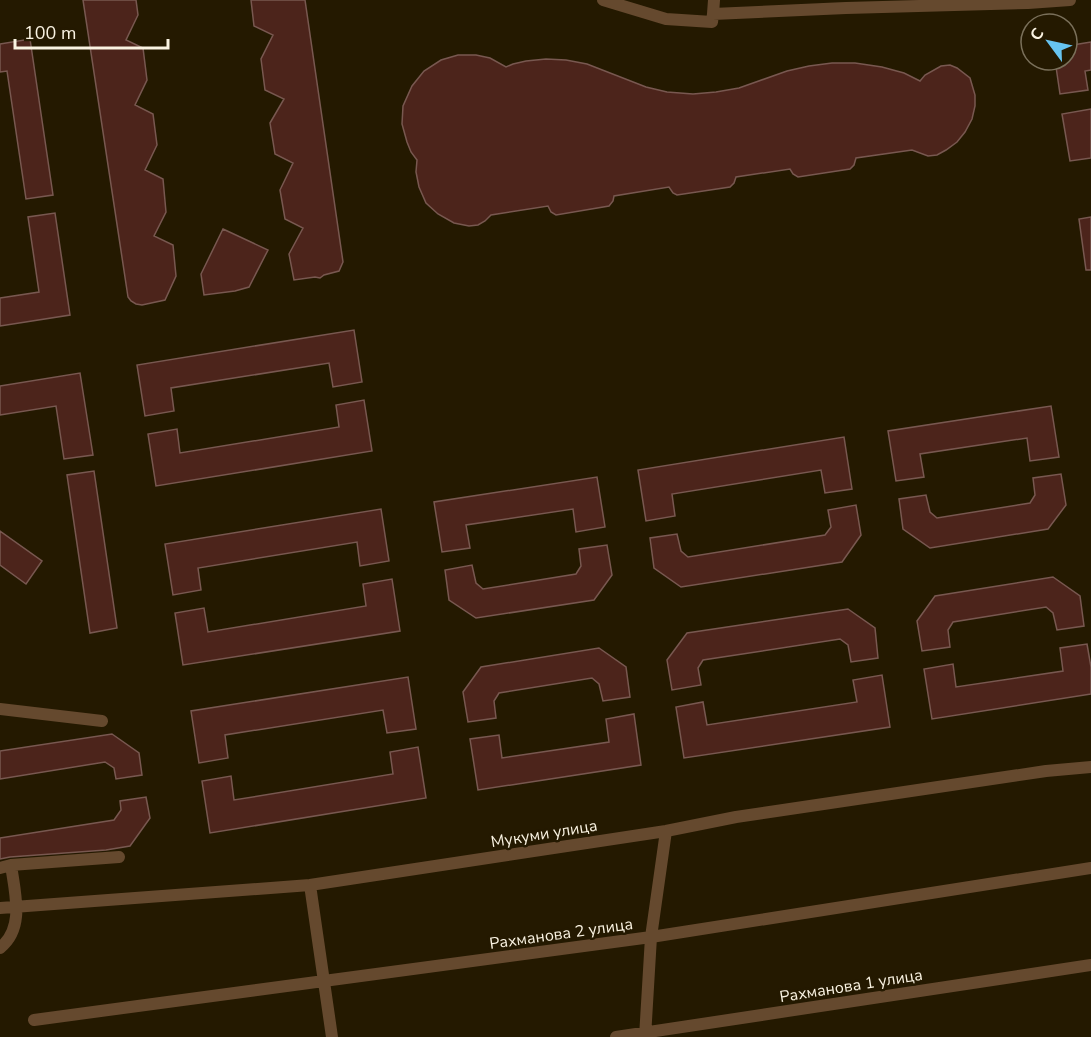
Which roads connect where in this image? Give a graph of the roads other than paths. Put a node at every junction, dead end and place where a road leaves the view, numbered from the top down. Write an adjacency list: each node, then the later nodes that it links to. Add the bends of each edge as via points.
1 (603, 0): 4 (street, via 666,19 712,22)
2 (714, 0): 4 (street)
3 (1070, 0): 4 (street)
4 (713, 14)
5 (0, 709): 6 (street)
6 (102, 721)
7 (1091, 767): 8 (street, Мукуми улица, via 736,817)
8 (666, 831): 12 (street, Мукуми улица); 15 (street)
9 (119, 857): 10 (street)
10 (6, 867): 13 (street)
11 (1091, 868): 15 (street, Рахманова 2 улица)
12 (310, 885): 13 (street, Мукуми улица); 18 (street)
13 (17, 907): 14 (street, Мукуми улица); 16 (street, via 14,932)
14 (0, 908)
15 (651, 937): 18 (street, Рахманова 2 улица); 20 (street)
16 (0, 948)
17 (1091, 965): 20 (street, Рахманова 1 улица)
18 (324, 982): 19 (street, Рахманова 2 улица); 21 (street)
19 (34, 1020)
20 (645, 1035): 22 (street, Рахманова 1 улица)
21 (332, 1037)
22 (616, 1037)

